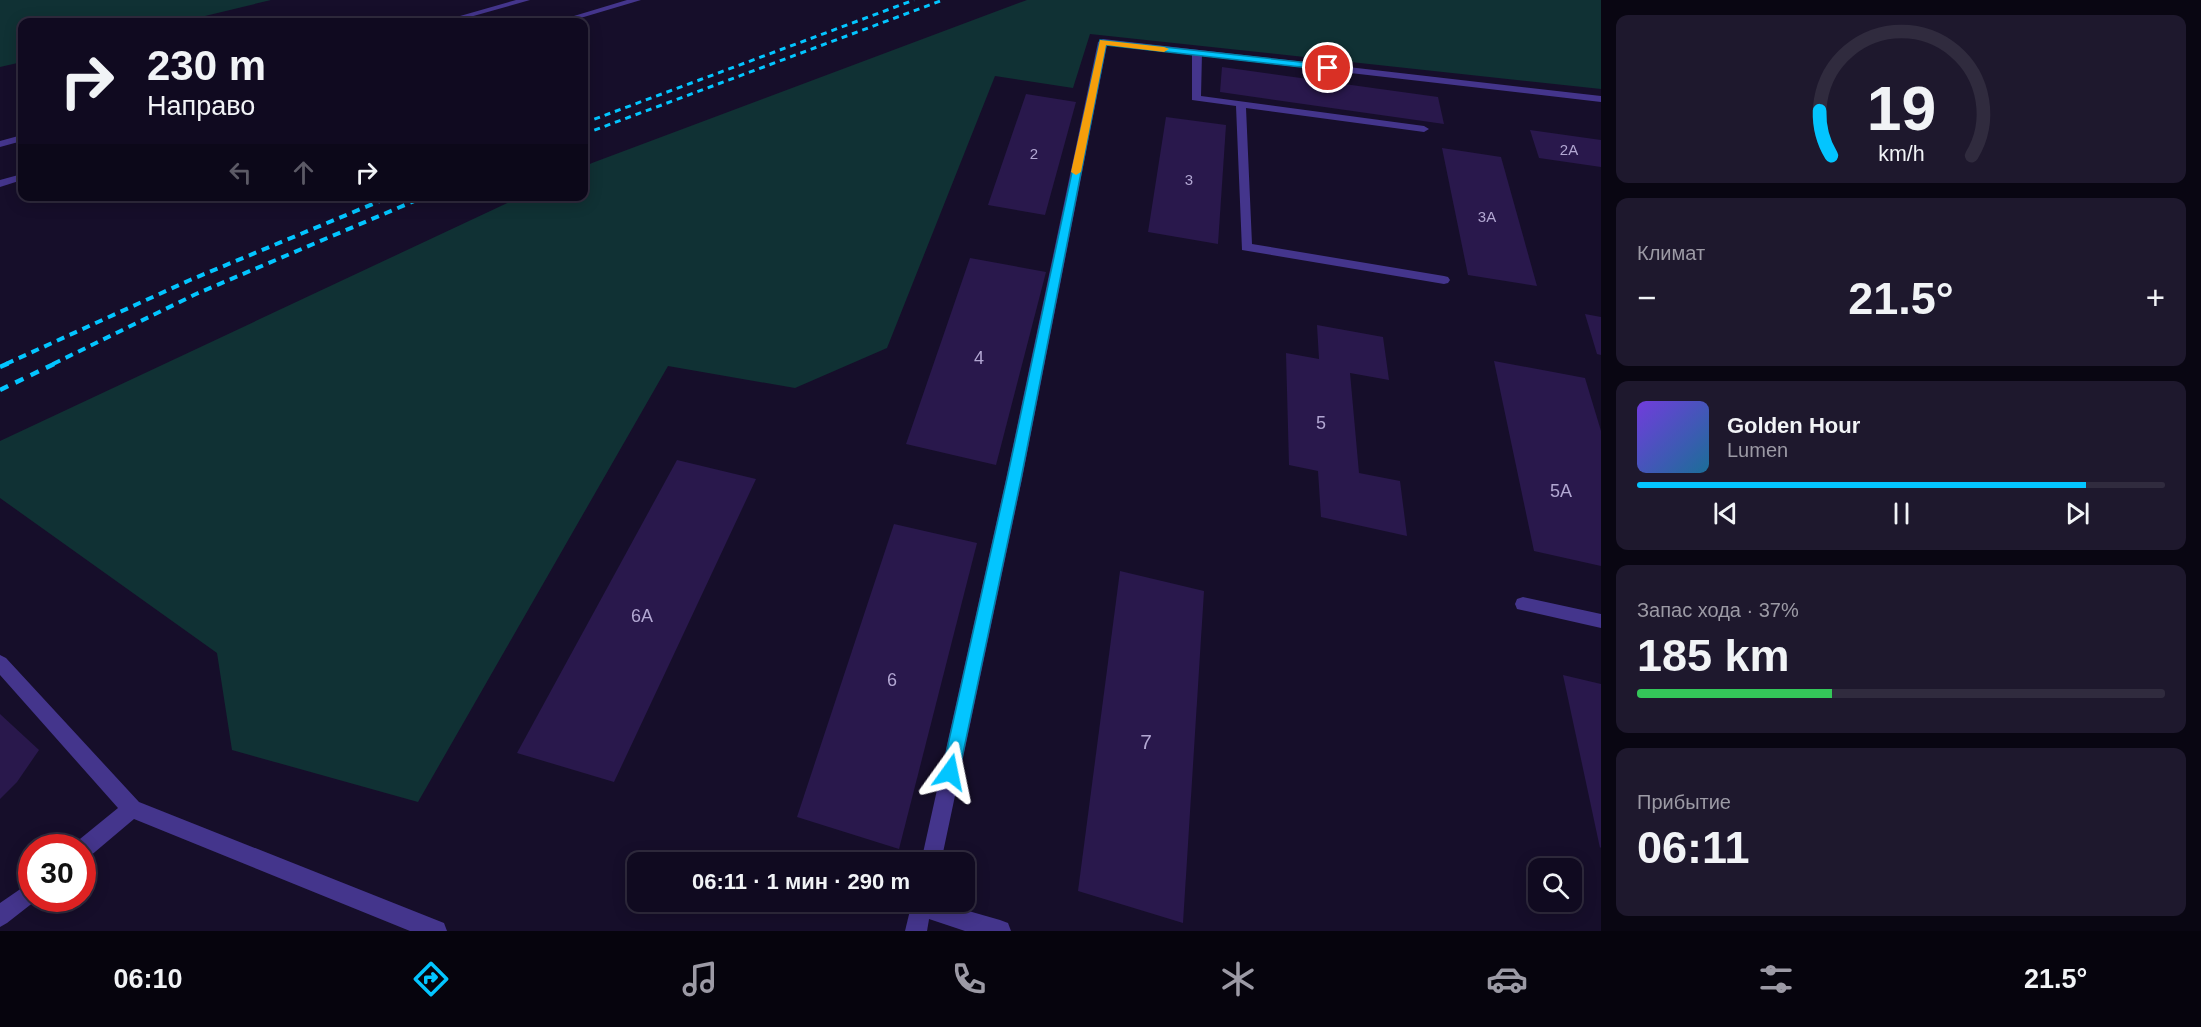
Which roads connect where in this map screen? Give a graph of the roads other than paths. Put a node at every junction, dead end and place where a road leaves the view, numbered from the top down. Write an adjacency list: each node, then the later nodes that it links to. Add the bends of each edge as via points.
1 (526, 0): 3 (street)
2 (637, 0): 4 (street)
3 (459, 18)
4 (573, 18)
5 (1197, 53): 6 (street); 7 (street, via 1196,98); 19 (street, via 1103,42)
6 (1601, 99)
7 (1240, 104): 8 (street); 13 (street, via 1246,248)
8 (1424, 129)
9 (18, 139): 10 (street)
10 (0, 144)
11 (18, 178): 12 (street)
12 (0, 184)
13 (1443, 280)
14 (1523, 604): 15 (street)
15 (1601, 621)
16 (0, 663): 17 (street)
17 (132, 809): 18 (street); 24 (street)
18 (96, 839)
19 (933, 852)
20 (18, 902): 23 (street)
21 (920, 912): 25 (street)
22 (945, 912): 26 (street)
23 (0, 916)
24 (436, 931)
25 (916, 931)
26 (1000, 931)

